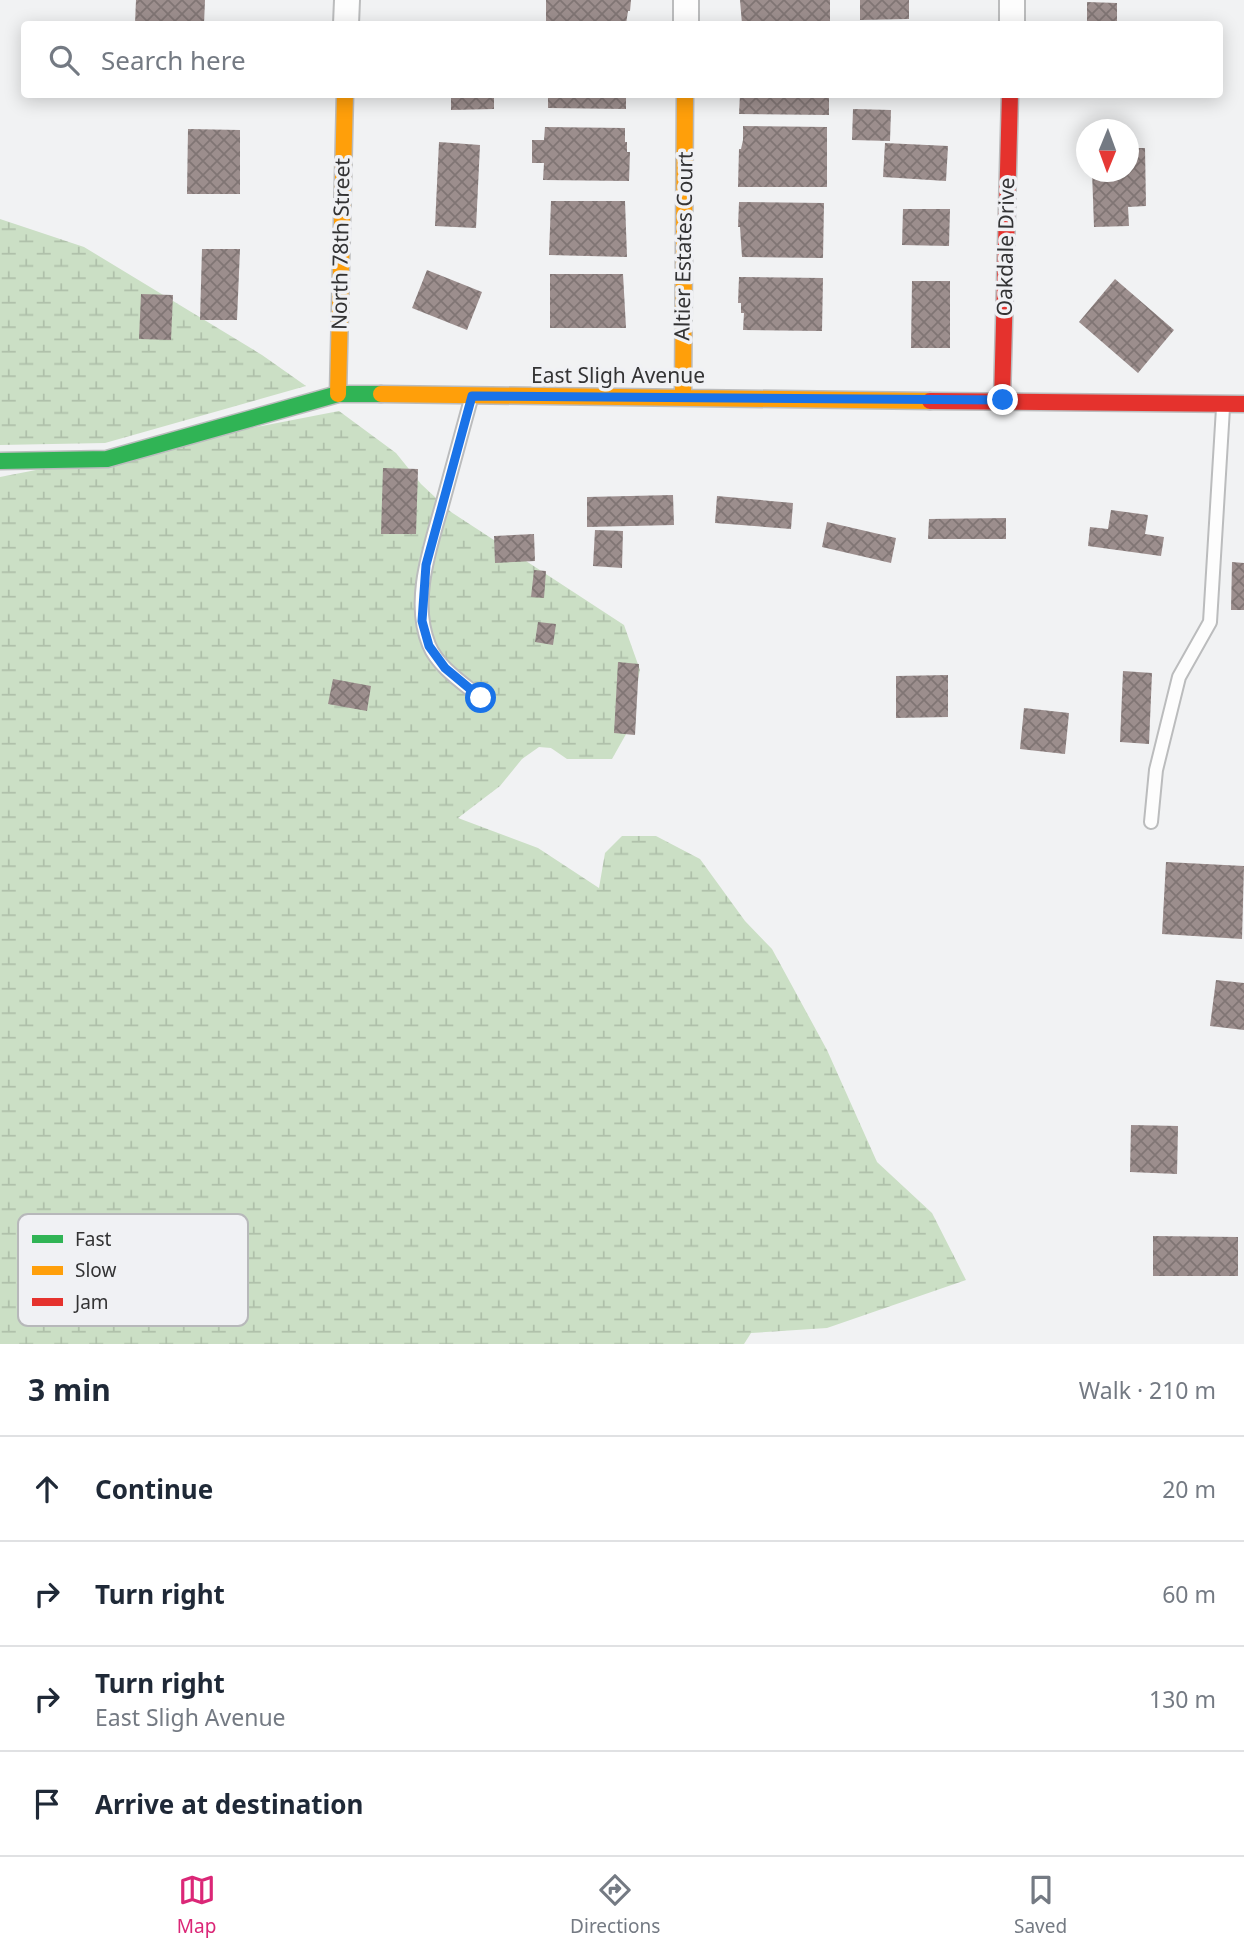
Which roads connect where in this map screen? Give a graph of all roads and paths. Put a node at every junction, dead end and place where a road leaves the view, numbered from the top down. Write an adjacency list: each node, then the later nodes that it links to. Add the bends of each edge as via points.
1 (347, 0): 4 (street)
2 (686, 0): 5 (street)
3 (1012, 0): 6 (street)
4 (346, 21)
5 (686, 21)
6 (1012, 21)
7 (345, 98): 10 (street, North 78th Street)
8 (685, 98): 12 (street, Altier Estates Court)
9 (1010, 98): 13 (street, Oakdale Drive)
10 (338, 394): 11 (street, East Sligh Avenue); 16 (street, East Sligh Avenue, via 107,459)
11 (472, 396): 12 (street, East Sligh Avenue); 17 (lane, via 426,565 422,621 429,646 445,668)
12 (682, 398): 13 (street, East Sligh Avenue)
13 (1003, 400): 14 (street, East Sligh Avenue)
14 (1223, 404): 15 (street, East Sligh Avenue); 18 (lane, via 1210,622 1180,677 1156,770)
15 (1244, 404)
16 (0, 461)
17 (481, 698)
18 (1152, 822)

